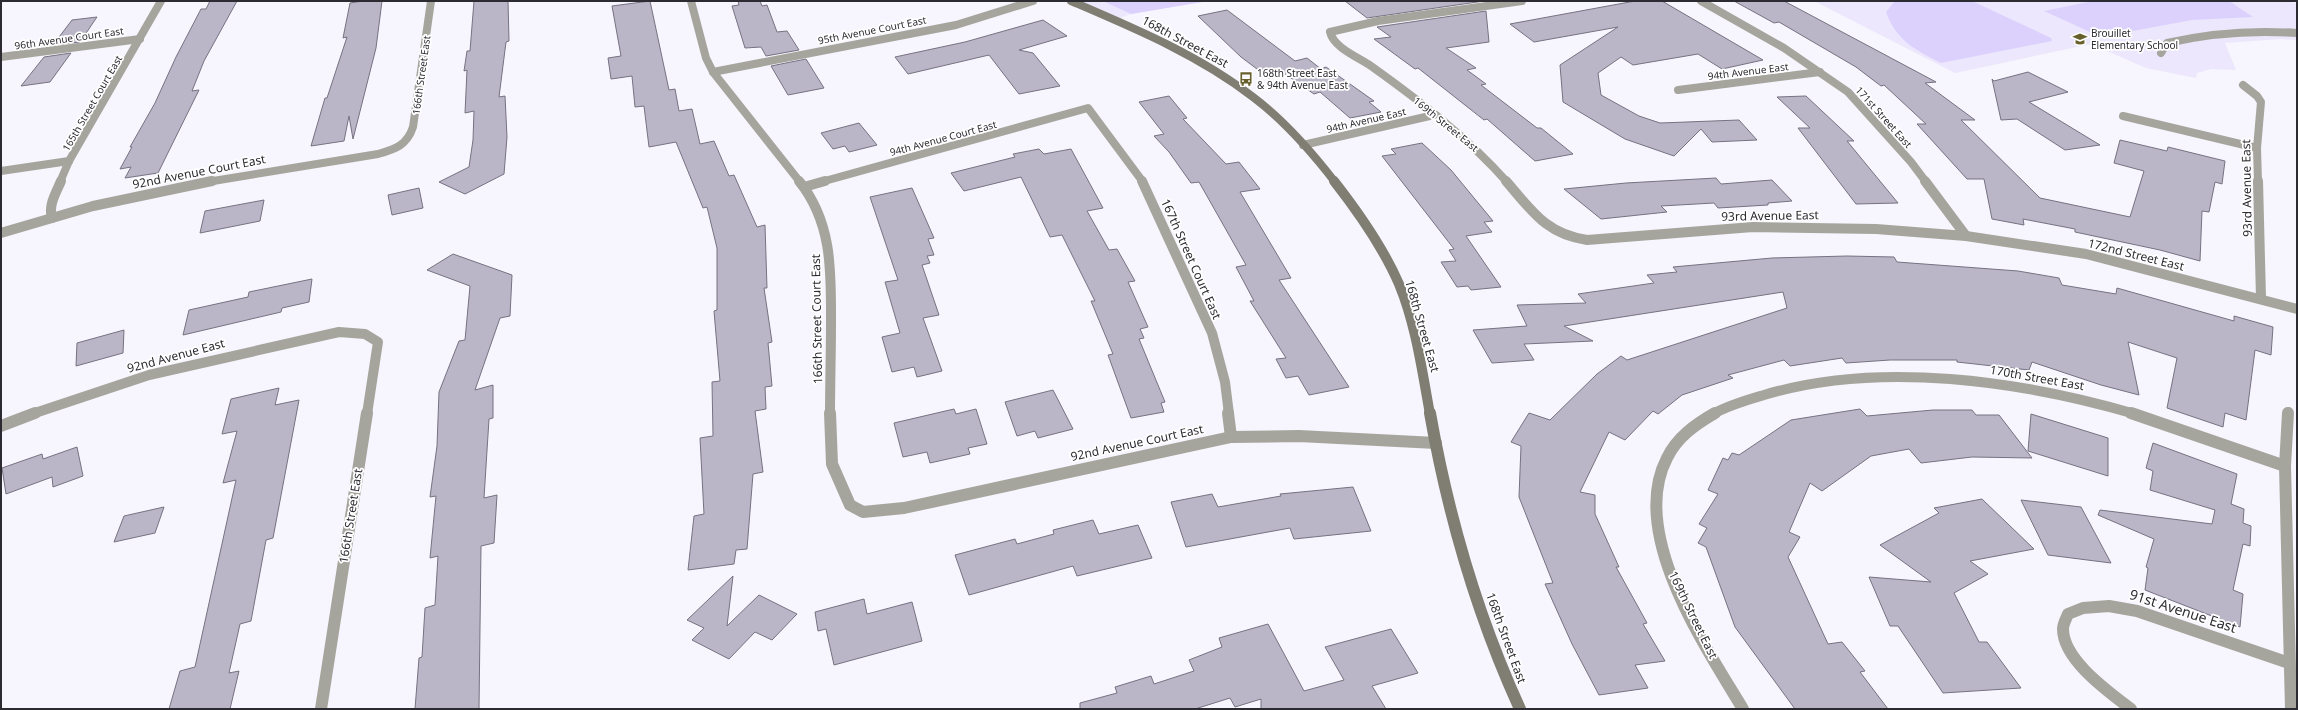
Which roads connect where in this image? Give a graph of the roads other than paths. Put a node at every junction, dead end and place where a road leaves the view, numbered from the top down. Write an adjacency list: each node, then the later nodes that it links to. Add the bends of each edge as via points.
1 (161, 1): 9 (street, 165th Street Court East)
2 (431, 1): 20 (street, 166th Street East, via 413,127 410,139)
3 (691, 1): 12 (street, 166th Street Court East, via 706,58)
4 (1033, 1): 12 (street, 95th Avenue Court East, via 956,24)
5 (1071, 1): 19 (street, 168th Street East, via 1164,44 1220,75 1276,116)
6 (1522, 1): 17 (street, 169th Street East, via 1360,24 1330,32 1342,47 1387,76)
7 (1702, 1): 13 (street, 171st Street East, via 1784,48)
8 (2297, 33): 10 (street, via 2231,32 2202,35 2167,43)
9 (140, 39): 11 (street, 96th Avenue Court East); 22 (street, 165th Street Court East)
10 (2161, 53)
11 (1, 57)
12 (714, 72): 24 (street, 166th Street Court East)
13 (1820, 72): 15 (street, 94th Avenue East); 27 (street, 171st Street East, via 1835,81 1861,104 1912,162)
14 (2243, 86): 21 (street, 93rd Avenue East, via 2261,102)
15 (1678, 90)
16 (1088, 108): 24 (street, 94th Avenue Court East); 35 (street, 167th Street Court East, via 1143,182 1212,333 1225,382)
17 (1434, 115): 19 (street, 94th Avenue East); 28 (street, 169th Street East, via 1464,137 1487,159 1532,213 1559,234)
18 (2123, 116): 21 (street)
19 (1303, 145): 36 (street, 168th Street East, via 1332,178 1359,216 1383,254 1398,285 1426,386)
20 (403, 146): 25 (street, 92nd Avenue Court East, via 378,154 146,195)
21 (2257, 148): 29 (street, 93rd Avenue East)
22 (69, 162): 23 (street); 25 (street, 165th Street Court East, via 52,202)
23 (1, 172)
24 (804, 187): 38 (street, 166th Street Court East, via 819,214 828,242 832,269 830,439 832,464)
25 (52, 218): 26 (street, 92nd Avenue Court East)
26 (1, 233)
27 (1966, 236): 28 (street, 93rd Avenue East, via 1876,229 1753,226 1611,239); 29 (street, 172nd Street East, via 2086,254)
28 (1573, 239)
29 (2261, 298): 30 (street, 172nd Street East)
30 (2297, 309)
31 (363, 333): 34 (street, 92nd Avenue East, via 339,332 193,364 57,405); 40 (street, 166th Street East, via 373,336 378,342)
32 (1776, 392): 37 (street, 170th Street East, via 1809,382 1888,378 1942,378 1994,383 2097,402); 42 (street, 169th Street East, via 1718,410 1693,425 1673,446 1659,477 1656,501 1659,532 1669,568 1690,616)
33 (2288, 412): 37 (street)
34 (1, 426)
35 (1231, 437): 36 (street, 92nd Avenue Court East, via 1299,436); 38 (street, 92nd Avenue Court East, via 904,508 863,512)
36 (1436, 443): 41 (street, 168th Street East, via 1449,502 1480,606 1503,674)
37 (2285, 466): 39 (street)
38 (850, 505)
39 (2289, 663): 43 (street, 91st Avenue East, via 2138,611 2108,606 2083,608 2068,614 2063,628 2068,648 2096,681); 44 (street)
40 (321, 709)
41 (1520, 709)
42 (1743, 709)
43 (2131, 709)
44 (2291, 709)

